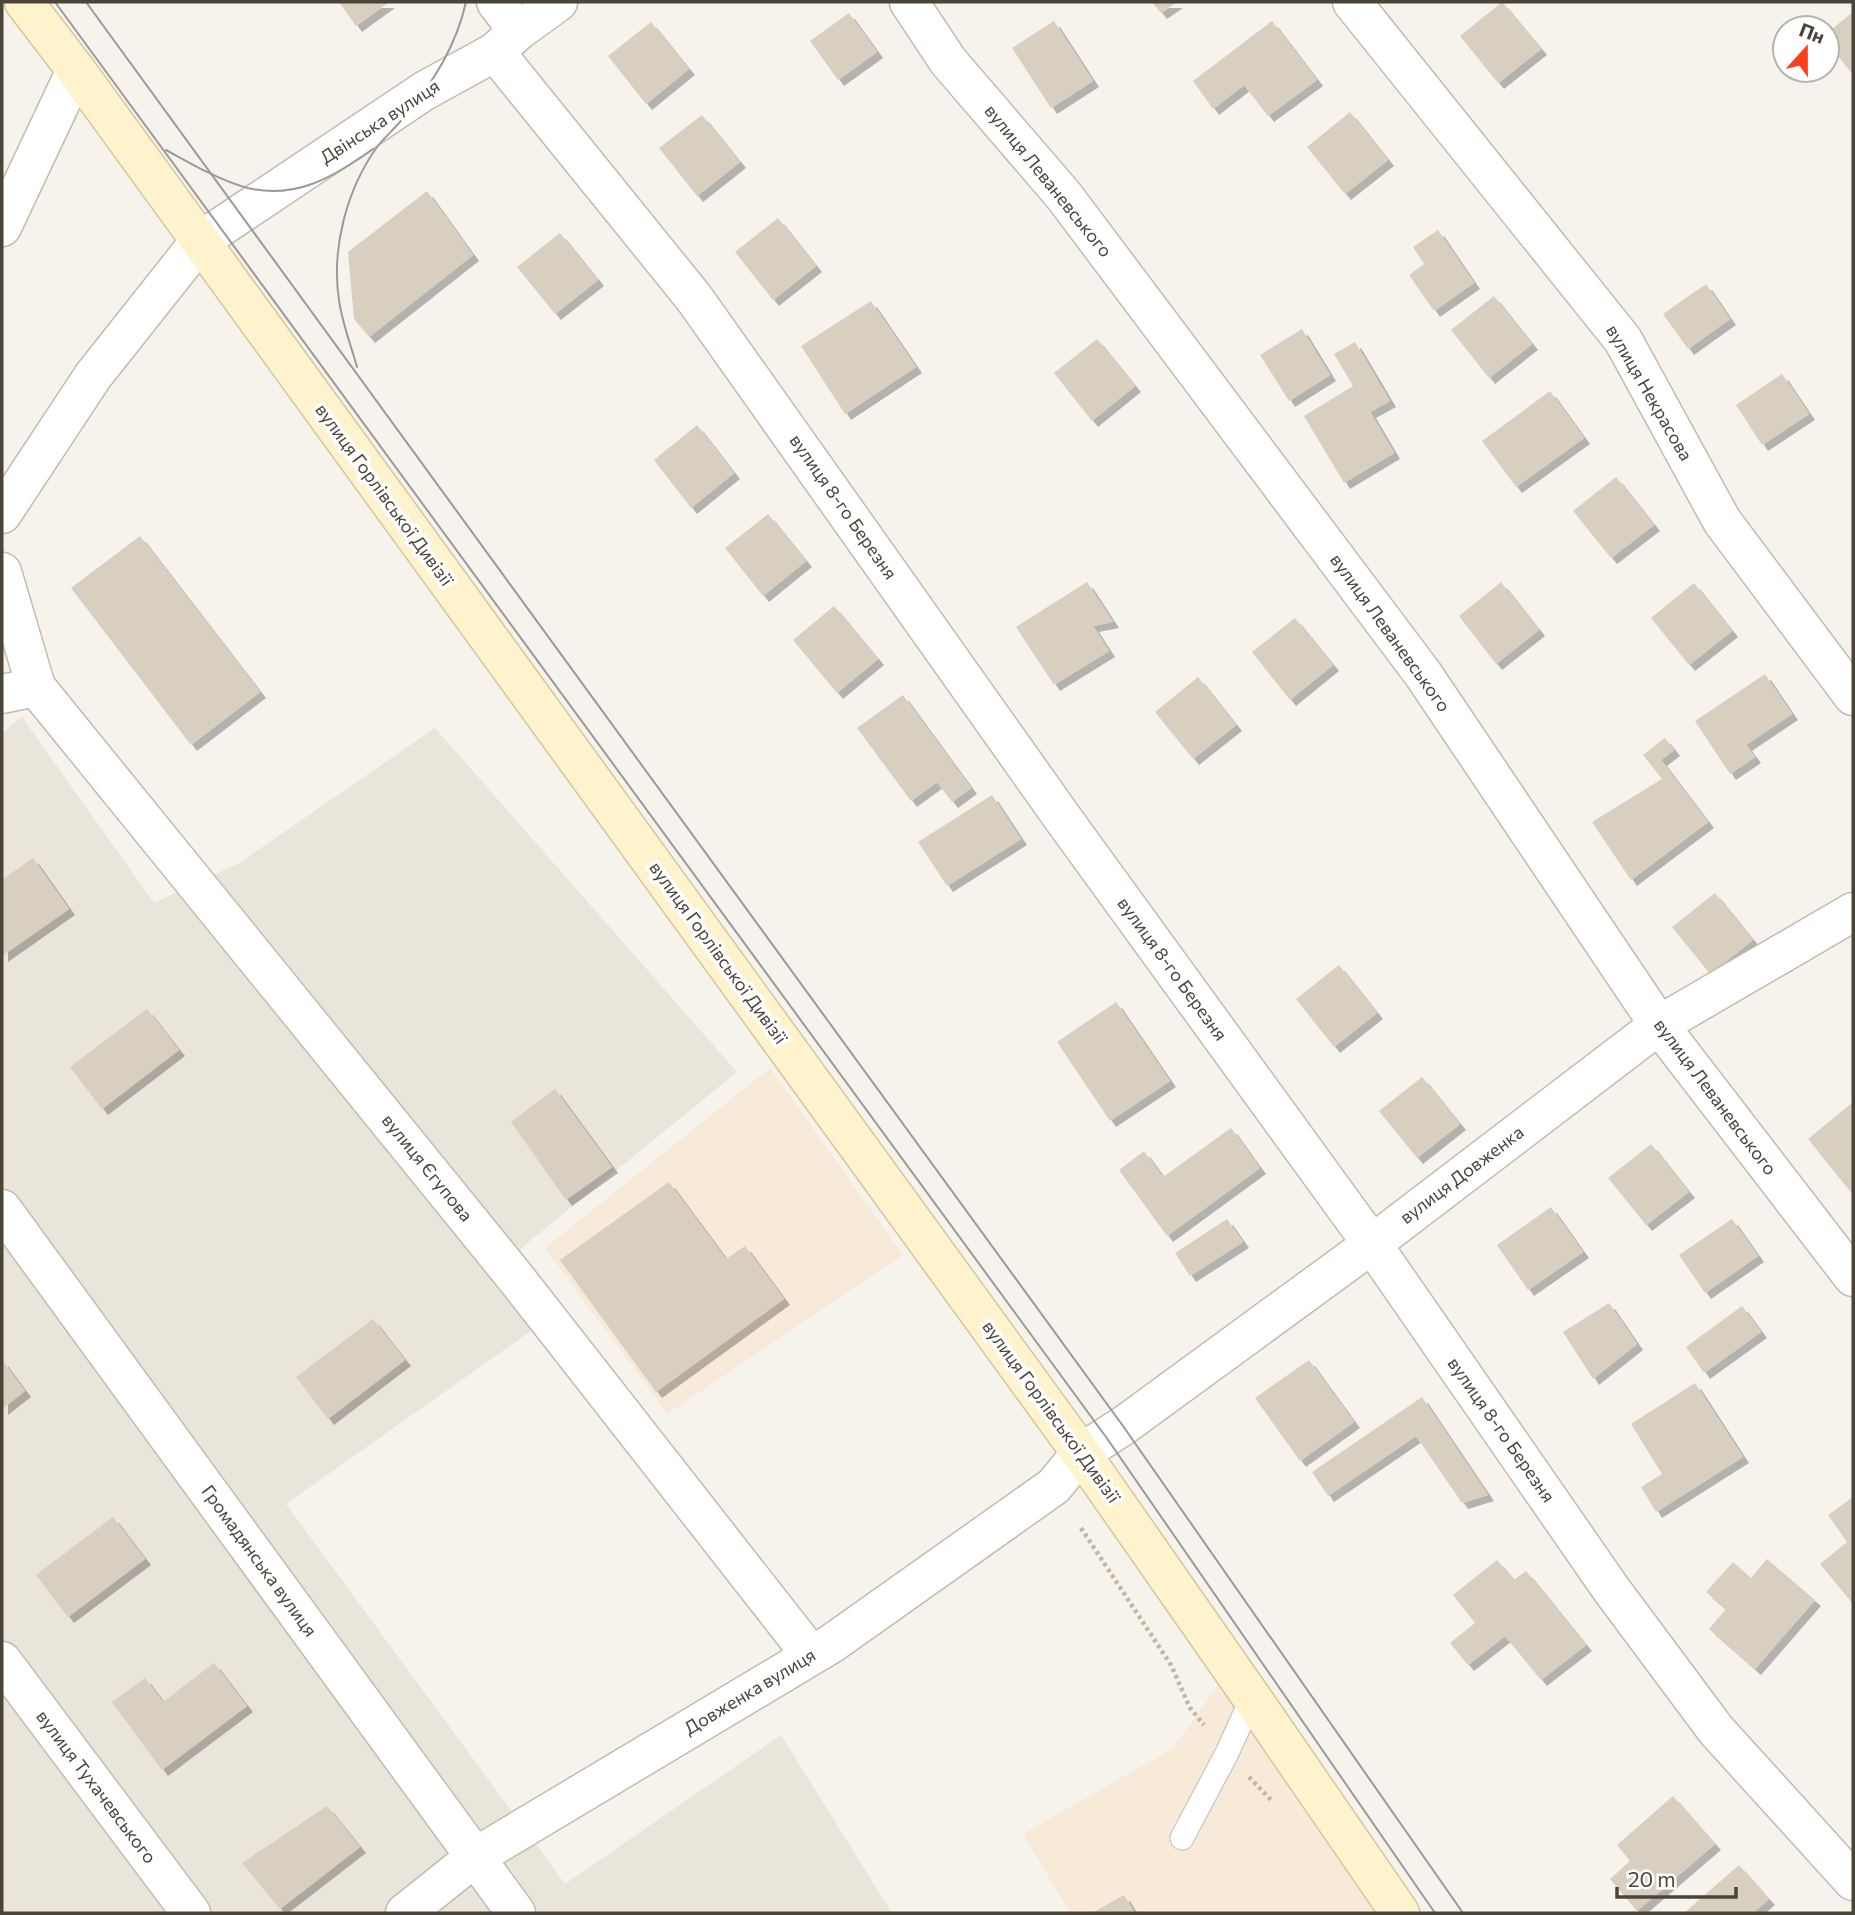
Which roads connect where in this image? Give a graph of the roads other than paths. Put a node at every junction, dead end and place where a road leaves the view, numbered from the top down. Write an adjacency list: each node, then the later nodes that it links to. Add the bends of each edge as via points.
1 (24, 2): 6 (main road, вулиця Горлівської Дивізії)
2 (558, 2): 5 (street, Двінська вулиця)
3 (909, 2): 14 (street, вулиця Леваневського, via 948,61 1064,196 1423,674)
4 (1352, 2): 12 (street, вулиця Некрасова, via 1623,340 1722,521)
5 (503, 28): 8 (street, Двінська вулиця, via 424,91); 16 (street, вулиця 8-го Березня, via 1064,820)
6 (76, 70): 7 (street); 8 (main road, вулиця Горлівської Дивізії)
7 (2, 227)
8 (200, 241): 9 (street, Двінська вулиця, via 93,376); 18 (main road, вулиця Горлівської Дивізії)
9 (2, 514)
10 (2, 572): 11 (street)
11 (19, 690): 19 (street, вулиця Єгупова, via 515,1277)
12 (1853, 696)
13 (1853, 912): 14 (street, вулиця Довженка)
14 (1659, 1025): 16 (street, вулиця Довженка); 17 (street, вулиця Леваневського)
15 (2, 1209): 23 (street, Громадянська вулиця)
16 (1372, 1244): 18 (street, вулиця Довженка); 24 (street, вулиця 8-го Березня, via 1611,1589 1716,1730)
17 (1853, 1277)
18 (1081, 1453): 19 (street, Довженка вулиця, via 1054,1486); 21 (main road, вулиця Горлівської Дивізії)
19 (811, 1655): 23 (street, Довженка вулиця)
20 (2, 1661): 25 (street, вулиця Тухачевського)
21 (1252, 1698): 22 (lane); 28 (main road, вулиця Горлівської Дивізії)
22 (1182, 1838)
23 (475, 1857): 26 (street, Довженка вулиця); 27 (street, Громадянська вулиця)
24 (1853, 1881)
25 (191, 1913)
26 (405, 1913)
27 (516, 1913)
28 (1399, 1913)

